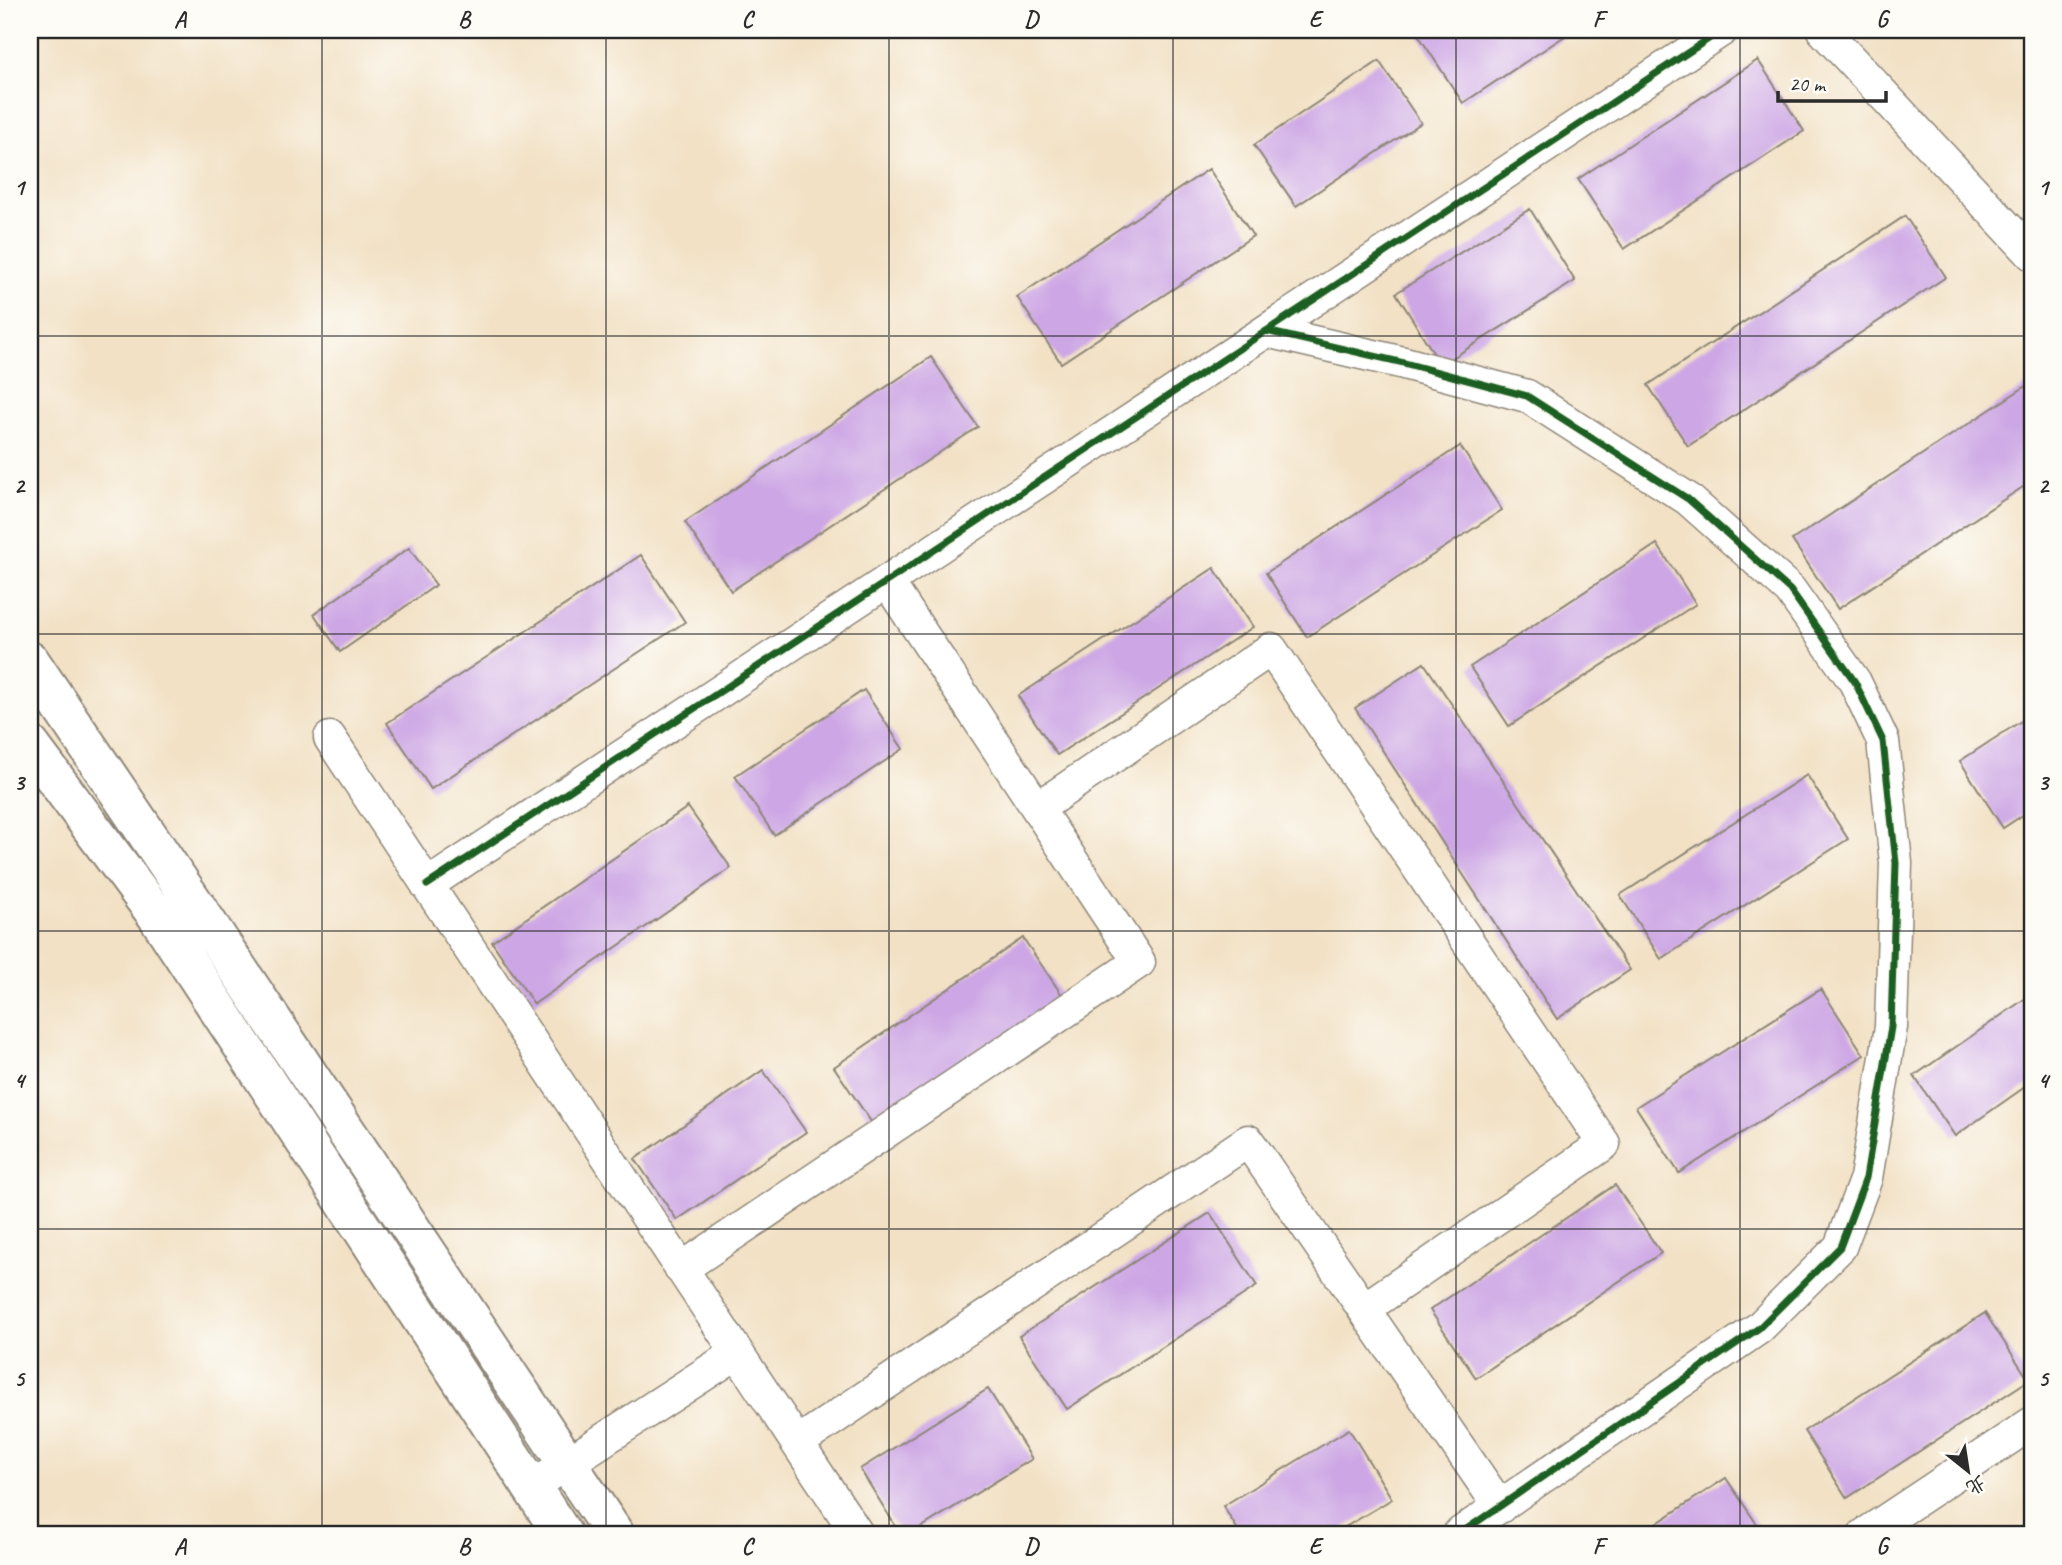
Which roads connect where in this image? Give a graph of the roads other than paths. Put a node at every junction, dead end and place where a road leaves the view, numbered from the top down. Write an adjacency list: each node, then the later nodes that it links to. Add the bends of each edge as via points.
1 (1722, 30): 4 (street)
2 (1823, 30): 3 (street)
3 (2032, 254)
4 (1266, 331): 5 (street); 17 (street, via 1527,396 1688,499 1790,590 1855,682 1883,741 1896,863 1891,1027 1866,1178 1840,1247 1759,1328)
5 (887, 581): 9 (street); 10 (street)
6 (30, 661): 19 (street)
7 (330, 738): 10 (street)
8 (30, 745): 16 (street, via 158,917)
9 (1038, 808): 11 (street, via 1139,962); 12 (street, via 1272,649 1604,1144)
10 (427, 885): 11 (street)
11 (681, 1269): 13 (street)
12 (1364, 1309): 15 (street, via 1248,1142); 17 (street)
13 (737, 1353): 15 (street); 16 (street)
14 (2032, 1423): 22 (street)
15 (797, 1443): 20 (street)
16 (531, 1487): 18 (street)
17 (1500, 1507): 21 (street)
18 (564, 1535)
19 (615, 1535)
20 (858, 1535)
21 (1458, 1535)
22 (1864, 1535)

